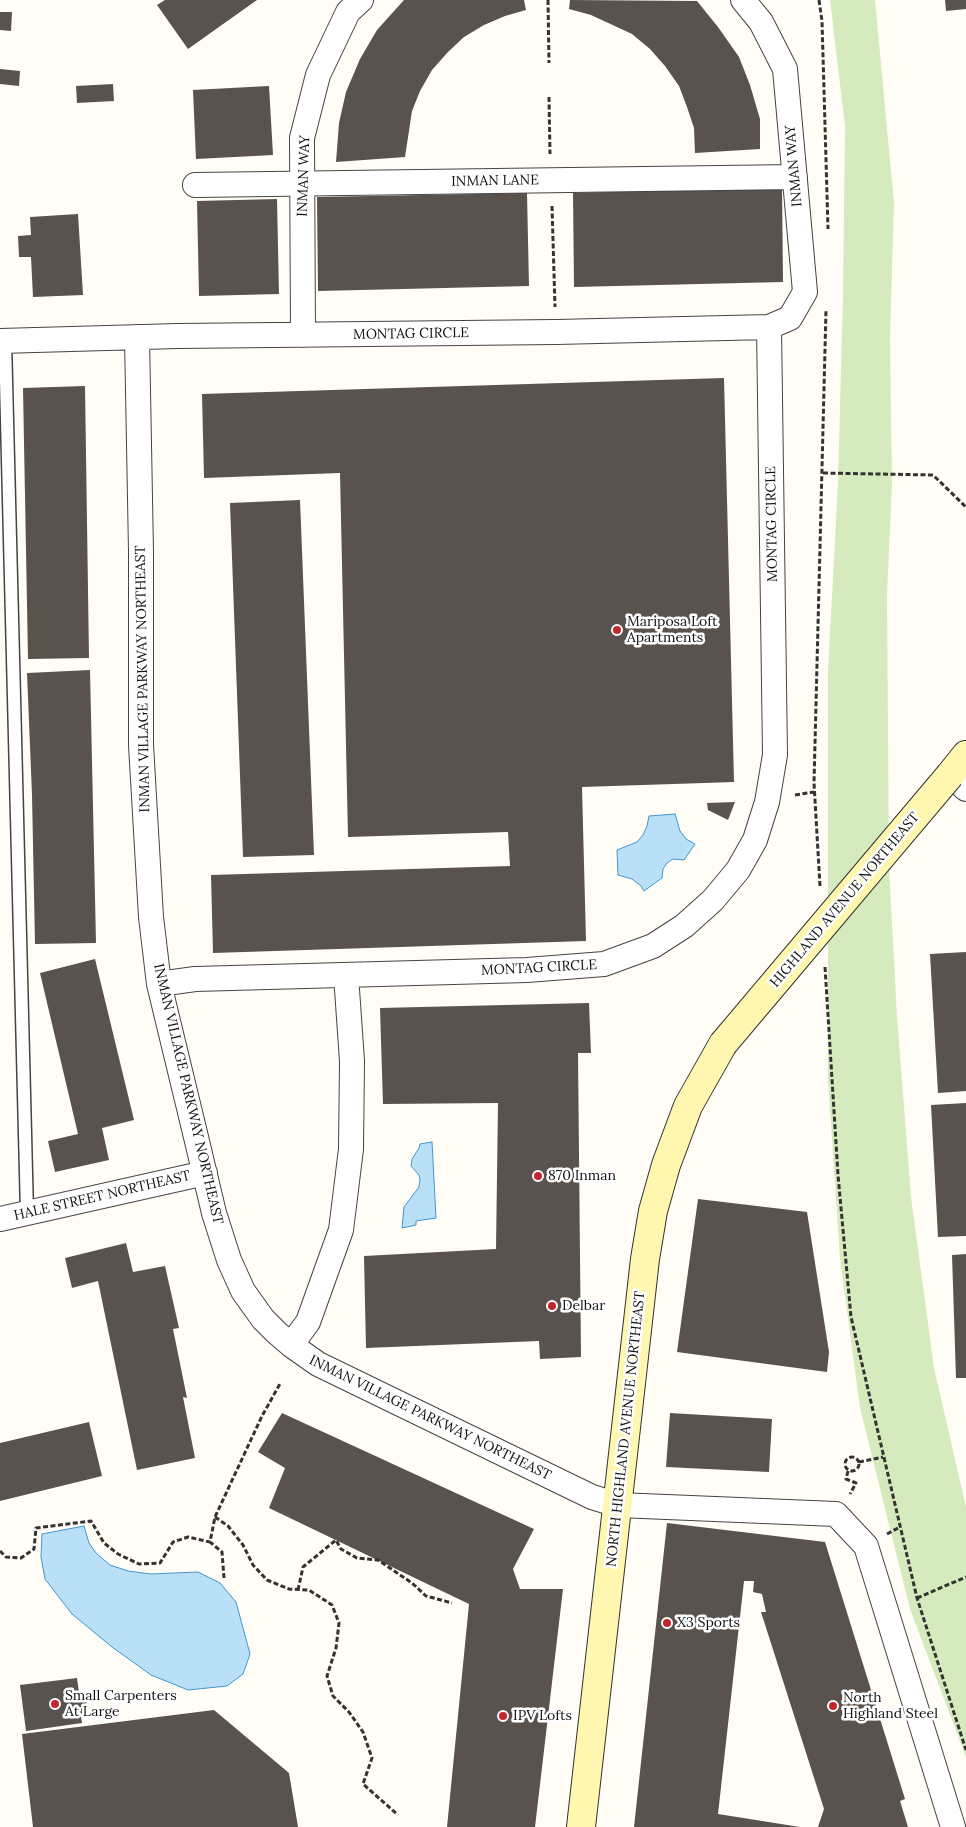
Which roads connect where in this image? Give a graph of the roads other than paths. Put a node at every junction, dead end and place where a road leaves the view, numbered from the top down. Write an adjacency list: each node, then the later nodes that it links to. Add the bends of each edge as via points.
1 (361, 0): 4 (street, INMAN WAY, via 348,12 318,75 302,138)
2 (744, 0): 3 (street, INMAN WAY, via 761,22 785,69)
3 (795, 177): 4 (street, INMAN LANE); 6 (street, INMAN WAY, via 805,292 790,318)
4 (302, 183): 5 (street, INMAN LANE); 7 (street, INMAN WAY)
5 (195, 185)
6 (769, 327): 7 (street, MONTAG CIRCLE); 11 (street, MONTAG CIRCLE, via 775,755 767,802 755,840 738,870 713,900 684,926 653,946 604,964 527,970)
7 (303, 335): 8 (street, MONTAG CIRCLE)
8 (137, 336): 9 (street, MONTAG CIRCLE); 12 (street, INMAN VILLAGE PARKWAY NORTHEAST, via 141,745 151,917)
9 (2, 341): 15 (lane)
10 (961, 773): 13 (main road, HIGHLAND AVENUE NORTHEAST, bridge)
11 (346, 975): 12 (street, MONTAG CIRCLE, via 195,979); 17 (street, via 352,1061 351,1149 341,1230 308,1322)
12 (159, 984): 14 (street, INMAN VILLAGE PARKWAY NORTHEAST)
13 (723, 1044): 18 (main road, NORTH HIGHLAND AVENUE NORTHEAST, via 688,1106 666,1164 653,1211)
14 (204, 1173): 15 (street, HALE STREET NORTHEAST); 17 (street, INMAN VILLAGE PARKWAY NORTHEAST, via 239,1284 263,1319)
15 (27, 1213): 16 (street, HALE STREET NORTHEAST)
16 (0, 1220)
17 (291, 1345): 18 (street, INMAN VILLAGE PARKWAY NORTHEAST, via 347,1379 586,1494)
18 (618, 1505): 19 (main road, NORTH HIGHLAND AVENUE NORTHEAST); 20 (street, INMAN VILLAGE PARKWAY NORTHEAST, via 836,1514 866,1546)
19 (581, 1827)
20 (953, 1827)

